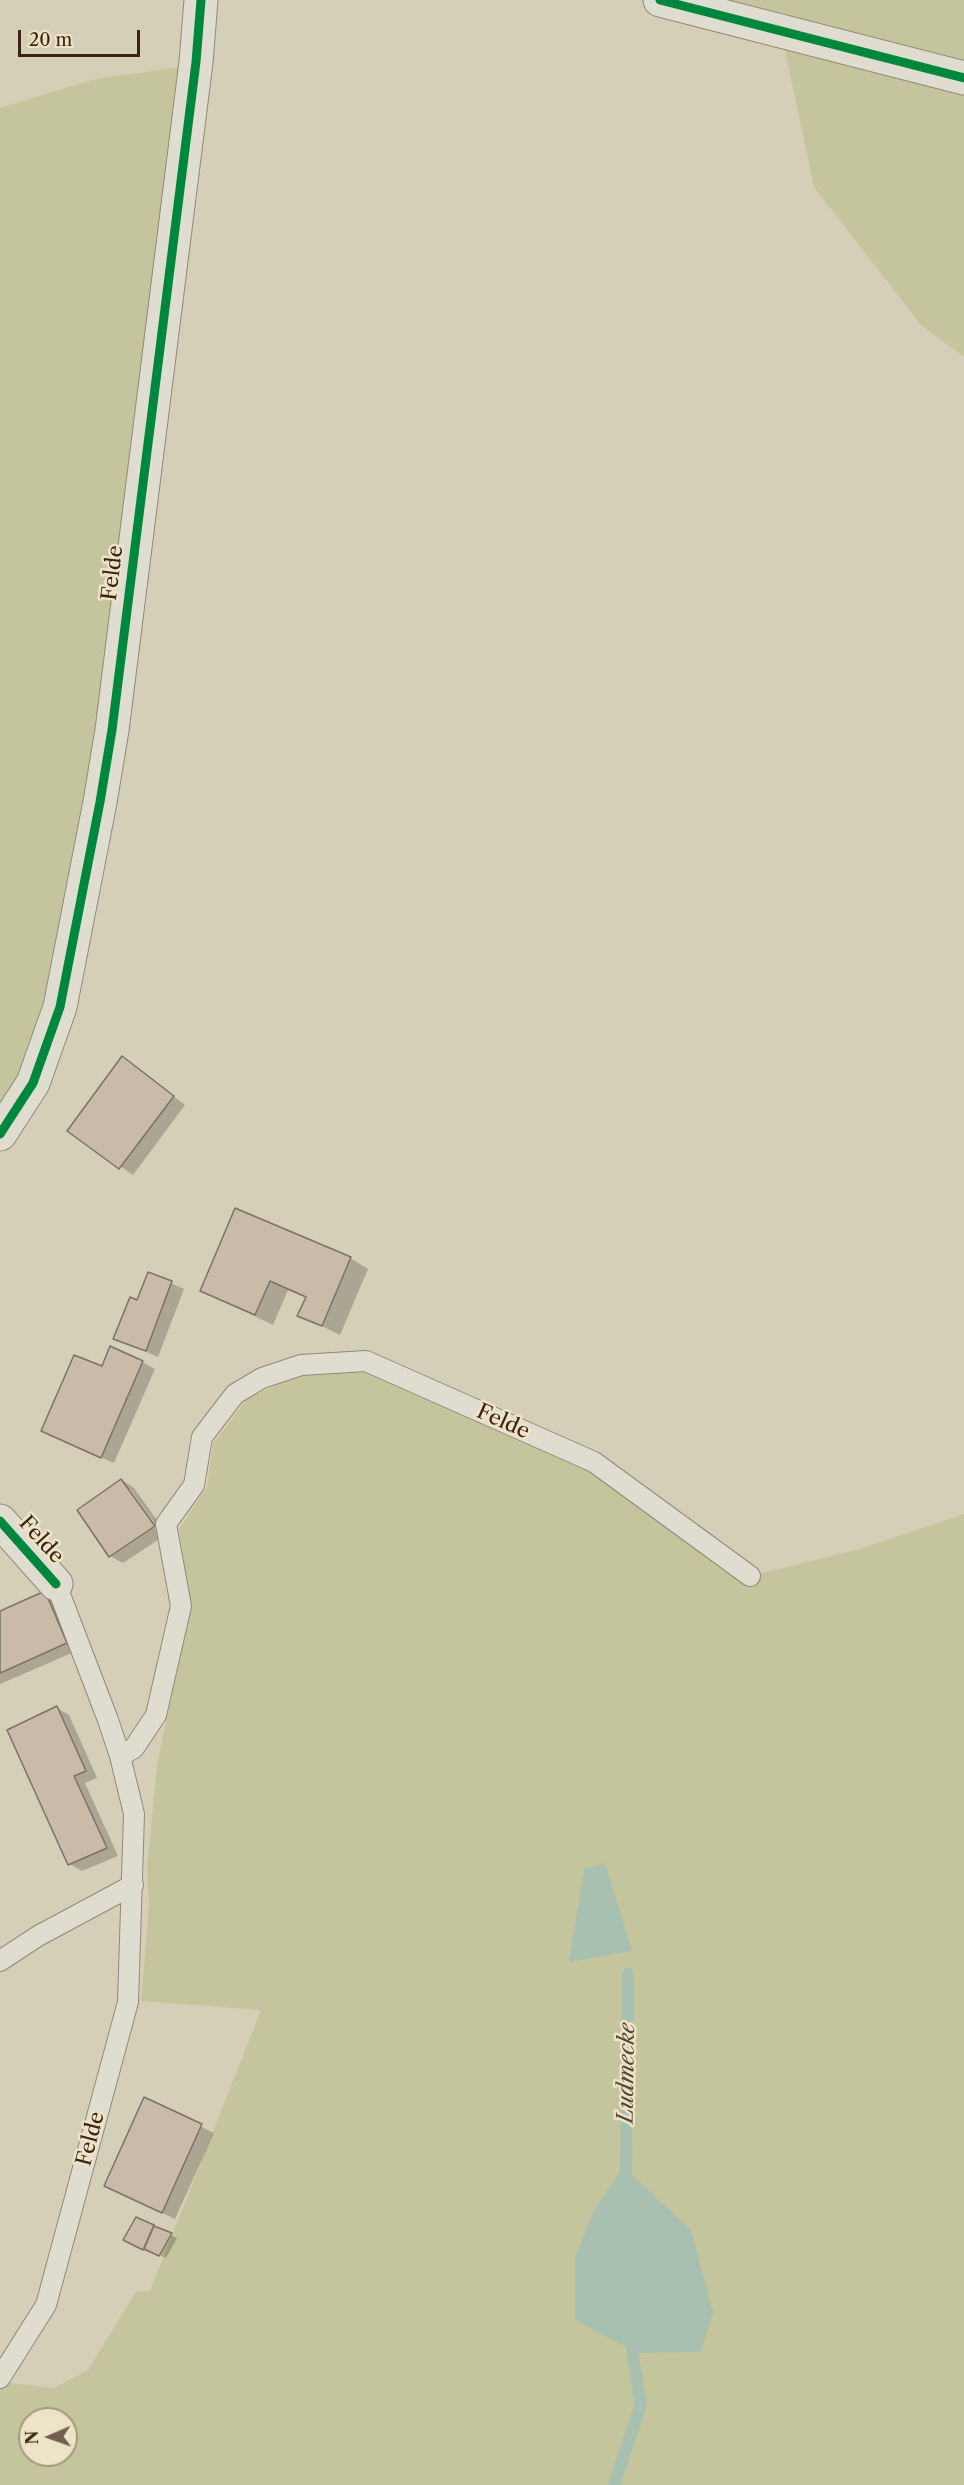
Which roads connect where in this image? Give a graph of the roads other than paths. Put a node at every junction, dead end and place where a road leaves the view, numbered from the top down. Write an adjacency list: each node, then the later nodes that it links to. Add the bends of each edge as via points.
1 (201, 0): 4 (street, Felde, via 100,802 60,1007 33,1083)
2 (660, 0): 3 (street)
3 (964, 78)
4 (0, 1134)
5 (0, 1521): 7 (street, Felde)
6 (750, 1576): 8 (lane, Felde, via 594,1462 366,1361 301,1365 262,1378 235,1394 202,1437 194,1485 166,1524 181,1606 156,1716 134,1748)
7 (56, 1584): 8 (lane, Felde)
8 (120, 1756): 9 (lane, Felde, via 134,1814)
9 (133, 1885): 10 (lane); 11 (lane, Felde, via 128,2002 46,2305)
10 (0, 1961)
11 (0, 2378)

